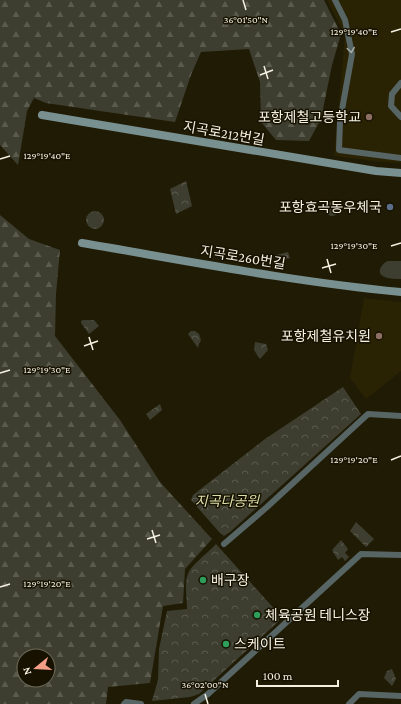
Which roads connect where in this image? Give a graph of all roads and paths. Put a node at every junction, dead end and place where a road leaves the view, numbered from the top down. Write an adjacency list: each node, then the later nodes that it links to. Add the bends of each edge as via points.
1 (335, 0): 5 (street, one-way to 5, via 345,20 352,54 340,121 338,150)
2 (401, 83): 4 (street, via 392,94 391,106)
3 (42, 115): 6 (street, 지곡로212번길, via 376,171)
4 (401, 117)
5 (401, 158)
6 (401, 173)
7 (82, 243): 8 (street, 지곡로260번길, via 222,267)
8 (401, 292)
9 (401, 416): 10 (street, via 368,414)
10 (224, 544)
11 (401, 555): 15 (street, via 361,554)
12 (401, 696): 16 (street, via 359,694)
13 (124, 704): 14 (street)
14 (141, 704)
15 (194, 704)
16 (349, 704)

